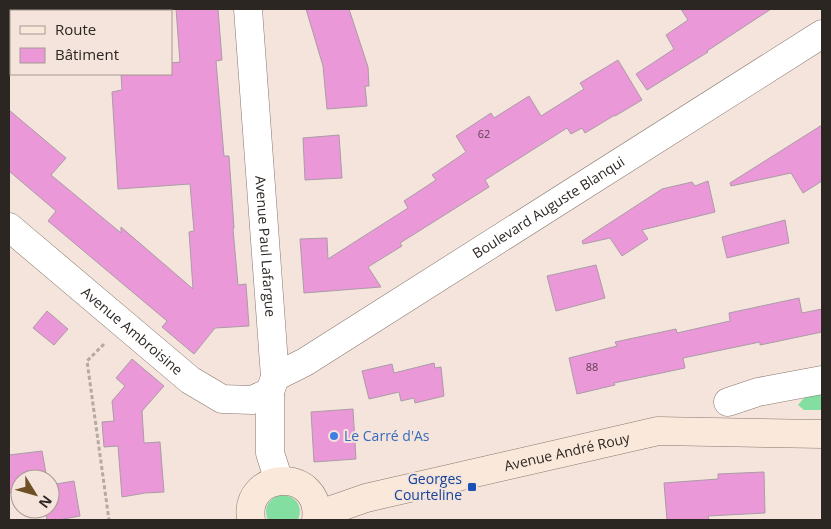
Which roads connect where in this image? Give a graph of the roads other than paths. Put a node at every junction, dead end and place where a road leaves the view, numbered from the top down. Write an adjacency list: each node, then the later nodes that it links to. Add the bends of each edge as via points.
1 (248, 9): 5 (street, Avenue Paul Lafargue)
2 (822, 34): 5 (street, Boulevard Auguste Blanqui)
3 (9, 227): 5 (street, Avenue Ambroisine, via 190,380 222,399 252,400)
4 (822, 380): 6 (street, via 758,392)
5 (272, 385): 10 (street, Avenue Paul Lafargue, via 270,453)
6 (728, 402)
7 (685, 424): 8 (street)
8 (658, 431): 9 (main road, Avenue André Rouy); 11 (main road, Avenue André Rouy, via 366,498)
9 (822, 434)
10 (279, 481): 11 (main road, via 289,480 306,489 316,506); 12 (main road, via 270,483 255,496)
11 (317, 518)
12 (251, 520)

